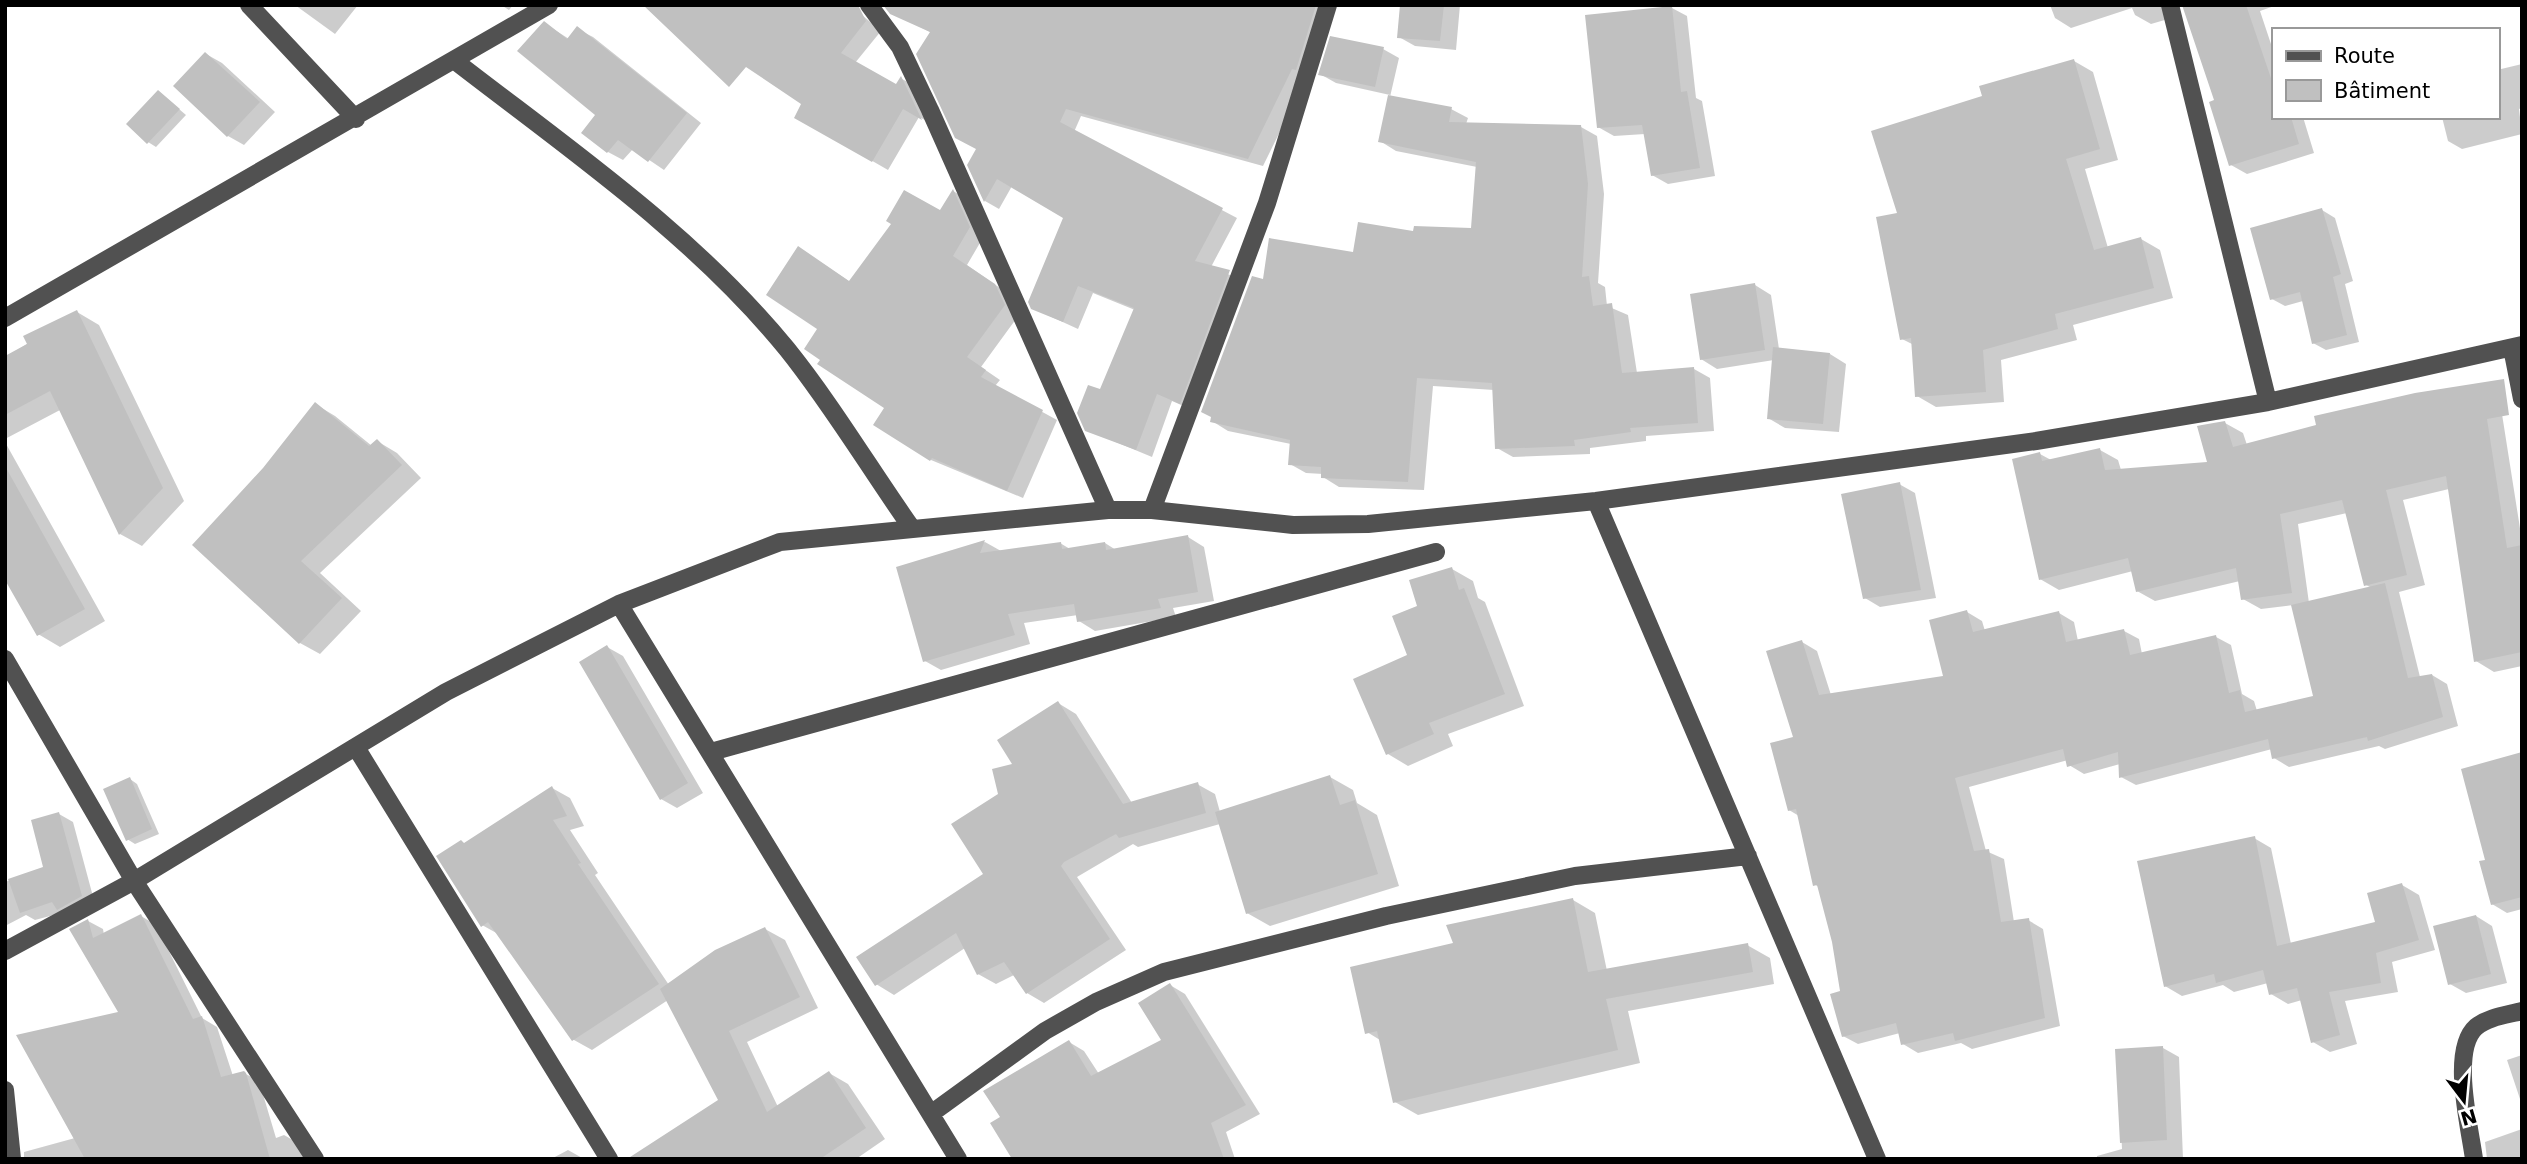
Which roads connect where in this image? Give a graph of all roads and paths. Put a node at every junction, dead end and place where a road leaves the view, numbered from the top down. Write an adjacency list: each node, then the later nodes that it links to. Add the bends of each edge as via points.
1 (248, 5): 7 (street)
2 (549, 5): 6 (street)
3 (869, 5): 13 (street, via 900,47 930,110)
4 (1328, 5): 14 (street, via 1267,204)
5 (2170, 5): 11 (street)
6 (455, 61): 7 (street); 15 (street, via 641,205 716,274 787,349)
7 (356, 119): 8 (street)
8 (5, 318)
9 (2517, 347): 10 (street); 11 (street)
10 (2522, 400)
11 (2268, 402): 12 (street, via 2036,441)
12 (1596, 501): 14 (street, via 1368,524 1293,525); 21 (street)
13 (1108, 510): 14 (street); 15 (street)
14 (1152, 510)
15 (911, 527): 17 (street, via 780,542)
16 (1436, 552): 20 (street)
17 (620, 604): 19 (street, via 446,692); 20 (street)
18 (5, 659): 22 (street)
19 (357, 749): 22 (street); 29 (street)
20 (710, 752): 26 (street)
21 (1748, 856): 26 (street, via 1575,876 1386,916 1164,972 1045,1031); 31 (street)
22 (134, 881): 23 (street); 28 (street)
23 (5, 951)
24 (2522, 1011): 32 (street, via 2476,1027 2463,1052)
25 (5, 1090): 27 (street)
26 (932, 1113): 30 (street)
27 (12, 1159)
28 (315, 1159)
29 (608, 1159)
30 (958, 1159)
31 (1877, 1159)
32 (2474, 1159)

